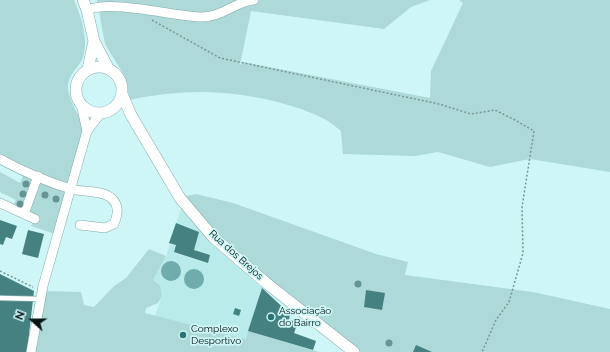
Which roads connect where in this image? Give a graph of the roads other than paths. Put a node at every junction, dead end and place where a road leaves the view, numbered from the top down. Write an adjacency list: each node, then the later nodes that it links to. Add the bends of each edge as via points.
1 (254, 0): 2 (street, via 249,0 222,14 200,17 113,2)
2 (85, 5): 3 (street)
3 (94, 41): 4 (street); 5 (street)
4 (108, 68): 5 (street); 6 (street, via 119,78)
5 (88, 69): 7 (street, via 76,85)
6 (122, 94): 8 (street, via 118,103); 9 (street, Rua dos Brejos)
7 (81, 104): 8 (street, via 93,112); 10 (street)
8 (106, 111): 9 (street); 10 (street)
9 (131, 115): 21 (street, Rua dos Brejos, via 180,198 213,237 265,282)
10 (87, 131): 13 (street)
11 (0, 159): 12 (street)
12 (38, 176): 13 (street); 15 (street)
13 (71, 189): 17 (street, via 109,196 116,203 118,214 114,224 105,228); 18 (street)
14 (0, 203): 15 (street)
15 (24, 214): 16 (street)
16 (35, 219)
17 (80, 225)
18 (41, 295): 19 (lane); 20 (street)
19 (0, 298)
20 (31, 352)
21 (354, 352)

